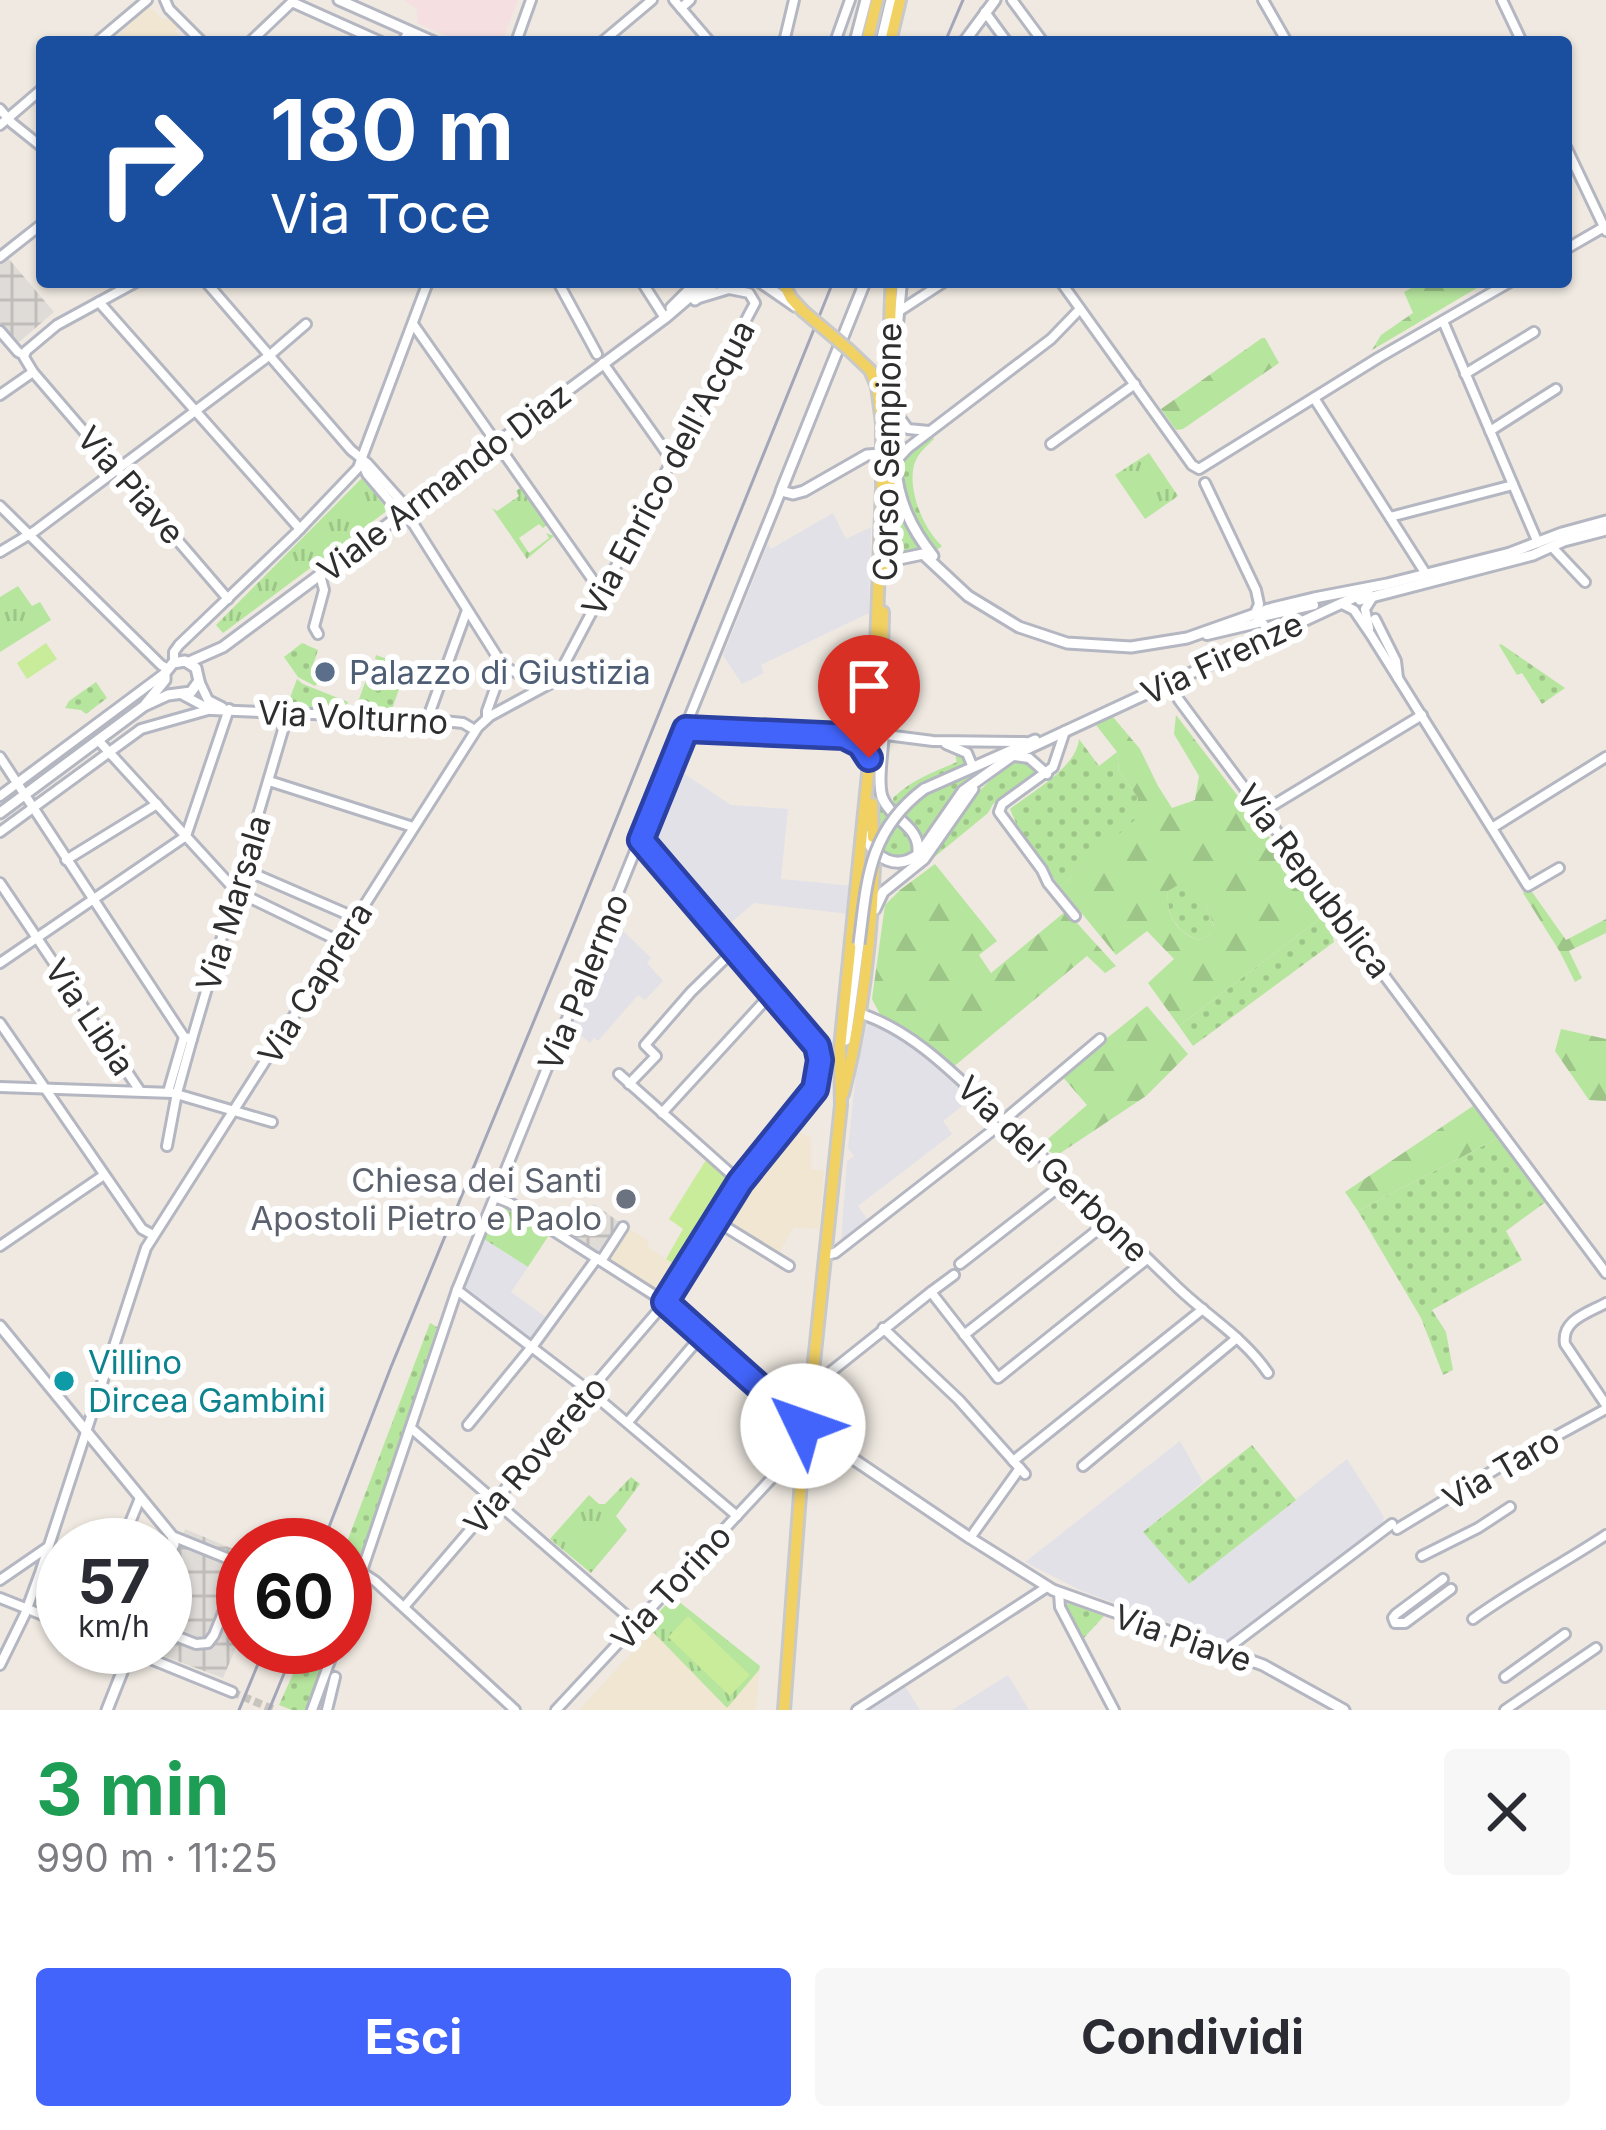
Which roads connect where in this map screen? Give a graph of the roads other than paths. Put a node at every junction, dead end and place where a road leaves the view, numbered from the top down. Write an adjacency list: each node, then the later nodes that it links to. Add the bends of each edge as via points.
1 (147, 0): 19 (street)
2 (162, 0): 20 (street)
3 (339, 0): 23 (main road)
4 (531, 0): 24 (street)
5 (652, 0): 25 (street)
6 (690, 0): 17 (street)
7 (794, 0): 27 (street)
8 (850, 0): 28 (street)
9 (866, 0): 29 (main road)
10 (877, 0): 30 (main road)
11 (896, 0): 31 (main road); 32 (main road)
12 (995, 0): 18 (main road)
13 (1012, 0): 35 (street)
14 (1263, 0): 36 (street)
15 (1502, 0): 37 (street)
16 (293, 1): 21 (street); 22 (street)
17 (677, 4): 26 (street)
18 (985, 12): 33 (main road); 34 (street)
19 (104, 36)
20 (196, 36)
21 (256, 36)
22 (368, 36)
23 (406, 36)
24 (518, 36)
25 (609, 36)
26 (705, 36)
27 (785, 36)
28 (837, 36)
29 (857, 36)
30 (868, 36)
31 (882, 36)
32 (891, 36)
33 (968, 36)
34 (1003, 36)
35 (1039, 36)
36 (1284, 36)
37 (1519, 36)
38 (36, 94): 40 (street)
39 (0, 109): 40 (street)
40 (4, 122): 41 (street)
41 (36, 143)
42 (1572, 160): 44 (street)
43 (36, 229): 46 (street)
44 (1605, 229): 45 (street)
45 (1572, 246)
46 (3, 255)
47 (125, 288): 64 (street)
48 (211, 288): 75 (street)
49 (426, 288): 70 (street)
50 (561, 288): 76 (street)
51 (646, 288): 68 (street)
52 (691, 288): 68 (main road)
53 (695, 288): 68 (main road)
54 (710, 288): 63 (main road)
55 (769, 288): 66 (main road)
56 (786, 288): 66 (main road, Corso Sempione)
57 (863, 288): 98 (main road, Via Palermo)
58 (892, 288): 79 (main road, Corso Sempione)
59 (901, 288): 67 (street)
60 (935, 288): 67 (street)
61 (1065, 288): 65 (street)
62 (1500, 288): 69 (street)
63 (696, 299): 68 (main road); 93 (street, Via Enrico dell'Acqua, via 733,289 754,303)
64 (99, 302): 74 (street); 85 (street)
65 (1080, 309): 80 (street); 88 (street)
66 (802, 311): 91 (main road, Corso Sempione, bridge, via 873,374)
67 (899, 311): 79 (street)
68 (665, 317): 76 (main road, Viale Armando Diaz)
69 (1443, 321): 78 (street); 83 (street)
70 (412, 323): 89 (street); 92 (street)
71 (306, 324): 75 (street)
72 (0, 331): 74 (street, Via Piave)
73 (1534, 332): 78 (street)
74 (24, 355): 77 (street, Via Piave)
75 (270, 355): 85 (street); 92 (street)
76 (600, 358): 89 (main road, Viale Armando Diaz); 93 (street)
77 (33, 372): 82 (street); 95 (street, Via Piave)
78 (1466, 374): 87 (street)
79 (889, 380): 84 (main road, Corso Sempione)
80 (1135, 384): 83 (street, via 1199,469); 90 (street)
81 (1556, 389): 87 (street)
82 (0, 394)
83 (1310, 400): 101 (street)
84 (890, 405): 86 (main road, Corso Sempione); 88 (street, via 908,429)
85 (195, 411): 95 (street); 103 (street)
86 (891, 420): 94 (main road); 110 (main road, Corso Sempione)
87 (1490, 430): 97 (street)
88 (931, 431): 94 (street)
89 (498, 442): 100 (main road, Viale Armando Diaz); 115 (street)
90 (1052, 444)
91 (882, 454): 98 (main road, via 804,491); 145 (main road, Corso Sempione)
92 (361, 460): 100 (street); 103 (street)
93 (672, 460): 115 (street, Via Enrico dell'Acqua)
94 (895, 462): 111 (main road, via 907,517)
95 (118, 469): 104 (street); 117 (street, Via Piave)
96 (1205, 483): 114 (street)
97 (1514, 484): 101 (street); 105 (street)
98 (781, 491): 146 (street, Via Palermo)
99 (0, 506): 104 (street)
100 (405, 511): 109 (main road, Viale Armando Diaz); 121 (street)
101 (1390, 517): 108 (street)
102 (1606, 526): 105 (main road); 106 (main road)
103 (300, 529): 117 (street)
104 (29, 535): 107 (street); 131 (street)
105 (1538, 543): 108 (main road)
106 (1552, 547): 112 (street); 116 (main road)
107 (0, 552)
108 (1426, 574): 113 (main road)
109 (320, 575): 125 (street); 129 (main road, Viale Armando Diaz)
110 (884, 576): 111 (main road, via 897,560 921,554); 133 (main road, Corso Sempione)
111 (946, 576): 127 (main road, via 999,616 1059,641 1122,648)
112 (1585, 582)
113 (1387, 584): 118 (main road, Via Firenze); 120 (main road)
114 (1256, 590): 120 (street); 122 (street)
115 (602, 593): 136 (street, Via Enrico dell'Acqua, via 557,678)
116 (1372, 598): 118 (main road); 126 (street, via 1365,609)
117 (228, 599): 131 (street, via 175,649)
118 (1345, 603): 126 (street); 128 (main road, Via Firenze)
119 (1314, 604): 124 (street)
120 (1274, 608): 122 (main road)
121 (466, 610): 130 (street); 144 (street)
122 (1254, 614): 124 (main road)
123 (1375, 619): 134 (street)
124 (1237, 620): 127 (main road)
125 (317, 634)
126 (1371, 635): 134 (street)
127 (1187, 638): 128 (street, via 1262,622)
128 (1262, 640): 135 (main road, Via Firenze)
129 (223, 647): 131 (main road, Viale Armando Diaz); 132 (main road, Viale Armando Diaz)
130 (503, 667): 136 (street); 143 (street)
131 (175, 668): 132 (main road, via 196,668); 137 (main road, via 169,688); 138 (main road); 165 (street)
132 (199, 678): 137 (main road); 140 (street, via 210,702)
133 (882, 679): 149 (main road); 175 (main road, Corso Sempione)
134 (1398, 680): 142 (street)
135 (1170, 682): 148 (main road, Via Firenze); 170 (street, Via Repubblica)
136 (544, 687): 143 (street)
137 (180, 694): 138 (main road); 139 (street)
138 (144, 706): 151 (main road)
139 (209, 709): 140 (street, Via Volturno); 155 (street, via 141,728)
140 (229, 709): 141 (street, Via Volturno); 176 (street)
141 (288, 713): 144 (street, Via Volturno); 164 (street, Via Marsala)
142 (1421, 715): 170 (street); 173 (street)
143 (488, 718): 147 (street, Via Caprera)
144 (428, 720): 147 (street, Via Volturno)
145 (873, 727): 150 (street); 158 (main road, Corso Sempione)
146 (686, 729): 150 (street); 177 (street, Via Palermo)
147 (476, 730): 172 (street, Via Caprera)
148 (1061, 731): 153 (main road); 154 (main road); 159 (street)
149 (886, 735): 152 (street); 178 (main road, via 882,795 917,837)
150 (851, 738): 158 (street)
151 (98, 740): 155 (street); 166 (main road)
152 (933, 741): 153 (street); 161 (street, via 964,751)
153 (1026, 742): 161 (main road)
154 (1040, 742): 156 (main road); 159 (street)
155 (108, 752): 168 (street); 169 (street)
156 (1012, 756): 162 (main road); 163 (street)
157 (0, 758): 165 (street)
158 (869, 758): 175 (main road, Corso Sempione)
159 (1058, 758): 163 (street)
160 (1606, 758): 173 (street)
161 (972, 765): 204 (main road, bridge, via 924,789 892,819 873,856)
162 (998, 765): 178 (main road, via 959,796); 188 (main road, via 924,859 880,896)
163 (1047, 773): 186 (street, via 1002,804 1000,815)
164 (269, 782): 172 (street); 181 (street, Via Marsala)
165 (17, 783): 166 (street); 167 (street)
166 (24, 795): 169 (street); 171 (main road)
167 (0, 796)
168 (157, 804): 176 (street); 179 (street)
169 (32, 808): 174 (street); 179 (street)
170 (1262, 812): 225 (street, Via Repubblica)
171 (0, 813)
172 (413, 827): 187 (street, Via Caprera)
173 (1492, 828): 182 (street, via 1528,886)
174 (0, 832)
175 (868, 833): 178 (main road, via 881,857 900,863); 204 (main road, Corso Sempione)
176 (186, 836): 184 (street); 185 (street)
177 (641, 840): 191 (street); 214 (street, Via Palermo)
178 (916, 856)
179 (66, 860): 185 (street)
180 (874, 867): 188 (main road, Corso Sempione)
181 (243, 868): 184 (street, Via Marsala); 187 (street)
182 (1559, 868)
183 (0, 883): 189 (street, Via Libia)
184 (236, 891): 190 (street); 196 (street, Via Marsala)
185 (93, 900): 189 (street); 196 (street)
186 (1075, 916)
187 (356, 918): 190 (street, Via Caprera)
188 (871, 926): 194 (main road, Corso Sempione)
189 (36, 938): 192 (street); 203 (street, Via Libia)
190 (341, 942): 206 (street, Via Caprera)
191 (734, 950): 193 (street); 199 (street, via 645,1045 656,1055)
192 (0, 963)
193 (771, 994): 200 (street, via 819,1050); 207 (street)
194 (859, 1013): 204 (main road, Corso Sempione); 209 (street, Via del Gerbone, via 906,1035)
195 (0, 1023): 202 (street)
196 (188, 1038): 205 (street, Via Marsala)
197 (1100, 1039): 209 (street)
198 (619, 1074): 199 (street)
199 (629, 1084): 207 (street)
200 (817, 1086): 204 (street); 213 (street, Via Rovereto)
201 (0, 1087): 202 (street)
202 (43, 1088): 203 (street); 211 (street)
203 (140, 1091): 205 (street)
204 (840, 1091): 220 (main road, Corso Sempione)
205 (172, 1093): 206 (street); 210 (street, Via Marsala)
206 (234, 1110): 208 (street); 218 (street, Via Caprera)
207 (662, 1113): 213 (street)
208 (272, 1122)
209 (1000, 1124): 212 (street, Via del Gerbone); 220 (street)
210 (167, 1146)
211 (104, 1175): 218 (street); 219 (street)
212 (1068, 1180): 215 (street, Via del Gerbone); 223 (street)
213 (740, 1182): 216 (street, Via Rovereto)
214 (495, 1197): 222 (street); 227 (street, Via Palermo)
215 (1109, 1220): 221 (street, Via del Gerbone); 235 (street)
216 (716, 1221): 224 (street); 229 (street, Via Rovereto)
217 (623, 1227): 222 (street)
218 (153, 1235): 247 (street, Via Caprera)
219 (0, 1246)
220 (825, 1255): 239 (main road, Corso Sempione)
221 (1148, 1259): 231 (street, Via del Gerbone); 235 (street, via 998,1378)
222 (599, 1260): 229 (street); 237 (street)
223 (960, 1264)
224 (788, 1266)
225 (1606, 1273)
226 (954, 1275): 228 (street)
227 (457, 1290): 237 (street); 246 (street, Via Palermo)
228 (931, 1292): 233 (street); 235 (street)
229 (665, 1302): 234 (street); 240 (street, Via Rovereto)
230 (1606, 1303): 242 (street, via 1572,1321 1563,1336)
231 (1203, 1309): 236 (street, Via del Gerbone); 250 (street)
232 (0, 1326): 247 (main road)
233 (884, 1328): 239 (street); 250 (street)
234 (702, 1335): 243 (street); 244 (street)
235 (964, 1335)
236 (1237, 1338): 238 (street, Via del Gerbone); 249 (street)
237 (532, 1346): 240 (street); 245 (street)
238 (1268, 1373)
239 (812, 1381): 241 (main road, Corso Sempione)
240 (590, 1390): 244 (street); 252 (street, Via Rovereto)
241 (808, 1406): 243 (street); 248 (main road, Corso Sempione)
242 (1606, 1407): 280 (street, Via Taro, via 1395,1526)
243 (790, 1414): 248 (street)
244 (628, 1422): 254 (street)
245 (468, 1425)
246 (411, 1428): 252 (street); 261 (street, Via Palermo)
247 (85, 1433): 251 (main road); 255 (street, Via Caprera)
248 (808, 1444): 254 (street, Via Torino); 259 (main road, Via Piave, via 845,1455); 293 (main road)
249 (1083, 1466)
250 (1019, 1468): 259 (street)
251 (140, 1498): 256 (street); 257 (main road)
252 (495, 1501): 272 (street, Via Rovereto); 276 (street)
253 (1510, 1507): 263 (street)
254 (737, 1516): 276 (street, Via Torino)
255 (58, 1518)
256 (132, 1518)
257 (157, 1518)
258 (1606, 1535): 275 (street)
259 (970, 1538): 268 (main road, Via Piave)
260 (192, 1544): 278 (street, via 238,1563 238,1576 210,1641)
261 (372, 1547)
262 (35, 1556): 265 (street)
263 (1422, 1556)
264 (1443, 1579): 269 (street, via 1396,1614 1395,1624)
265 (0, 1580)
266 (372, 1581): 272 (street)
267 (36, 1585): 273 (street, Via Caprera)
268 (1047, 1587): 270 (main road, Via Piave); 294 (street)
269 (1451, 1589)
270 (1059, 1593): 280 (main road, Via Piave); 295 (street, via 1058,1605)
271 (0, 1598): 273 (street)
272 (404, 1607): 291 (street)
273 (27, 1609): 274 (street); 281 (street, Via Caprera)
274 (36, 1613)
275 (1474, 1618)
276 (636, 1624): 292 (street, Via Torino)
277 (1565, 1634): 286 (street)
278 (192, 1643)
279 (1596, 1648): 297 (street)
280 (1224, 1651): 296 (main road, Via Piave)
281 (0, 1665)
282 (119, 1674): 288 (main road)
283 (188, 1674): 287 (street)
284 (325, 1674): 289 (street)
285 (335, 1677): 290 (street)
286 (1505, 1677)
287 (232, 1693)
288 (107, 1710)
289 (312, 1710)
290 (328, 1710)
291 (515, 1710)
292 (556, 1710)
293 (784, 1710)
294 (857, 1710)
295 (1114, 1710)
296 (1344, 1710)
297 (1505, 1710)

